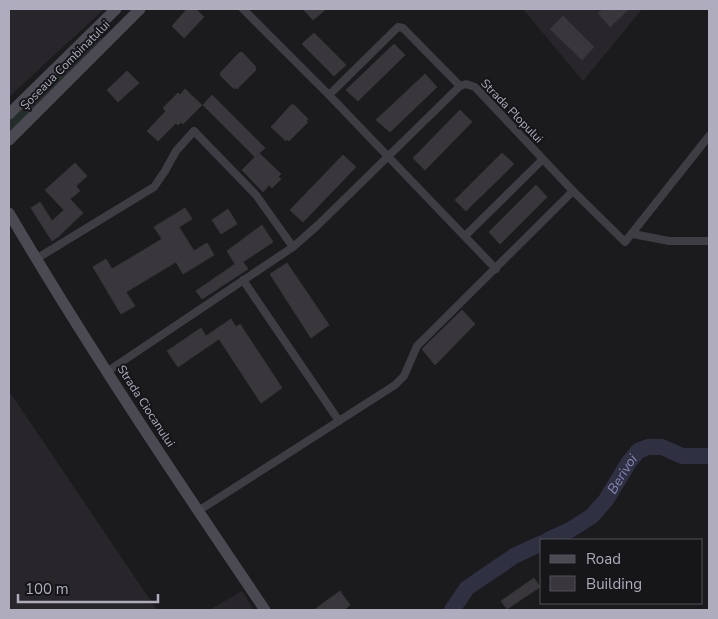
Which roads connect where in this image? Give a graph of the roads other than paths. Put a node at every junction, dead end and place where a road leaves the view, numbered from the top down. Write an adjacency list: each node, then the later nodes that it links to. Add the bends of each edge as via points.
1 (116, 9): 4 (main road, Șoseaua Combinatului)
2 (140, 9): 5 (main road, Șoseaua Combinatului)
3 (243, 9): 7 (street)
4 (98, 27): 5 (main road); 8 (main road, Șoseaua Combinatului)
5 (110, 39): 10 (main road, Șoseaua Combinatului)
6 (460, 86): 7 (street, via 403,28 398,27); 11 (street, Strada Plopului); 12 (street, Strada Plopului, via 475,87)
7 (328, 95): 11 (street)
8 (9, 114)
9 (709, 136): 15 (street)
10 (9, 140)
11 (388, 156): 16 (street); 18 (street, Strada Plopului)
12 (542, 160): 13 (street, Strada Plopului); 16 (street)
13 (573, 191): 15 (street, Strada Plopului, via 625,242); 20 (street)
14 (9, 213): 19 (main road, Strada Ciocanului)
15 (633, 234): 17 (street, via 669,241)
16 (465, 236): 20 (street)
17 (709, 241)
18 (293, 247): 19 (street, via 256,194 194,131 176,151 154,187); 21 (street, Strada Plopului)
19 (36, 259): 22 (main road, Strada Ciocanului)
20 (496, 269): 23 (street, via 417,346 404,376 395,385)
21 (243, 280): 22 (street, Strada Plopului); 23 (street)
22 (108, 371): 24 (main road, Strada Ciocanului)
23 (339, 421): 24 (street)
24 (198, 511): 25 (main road, Strada Ciocanului)
25 (265, 610)

